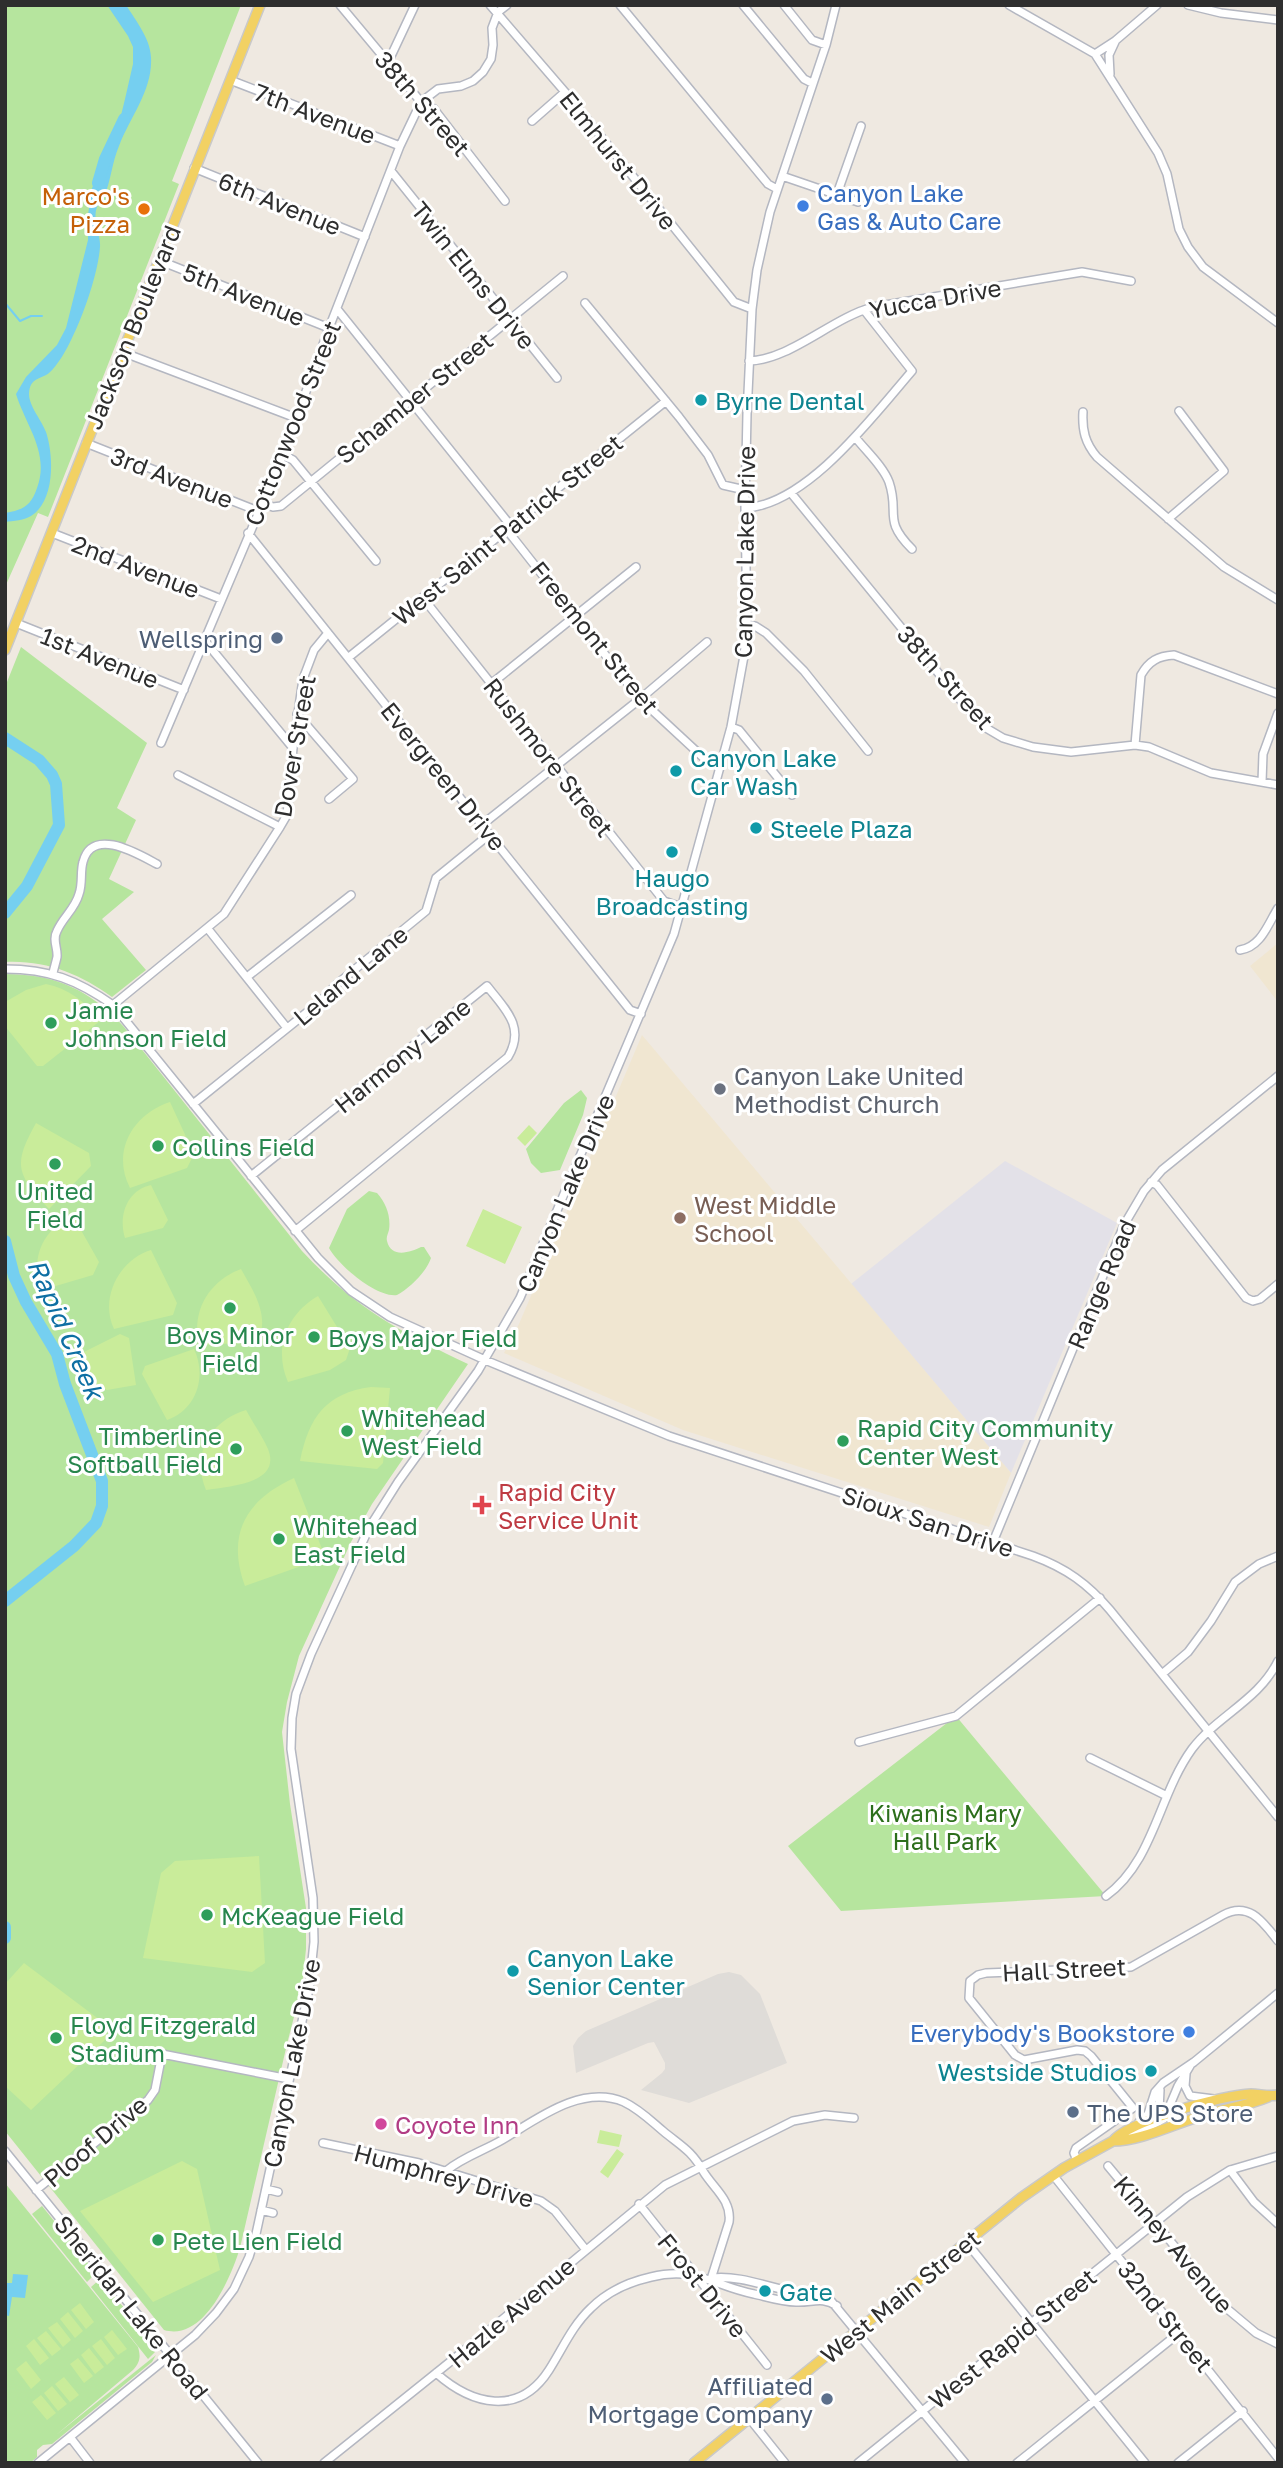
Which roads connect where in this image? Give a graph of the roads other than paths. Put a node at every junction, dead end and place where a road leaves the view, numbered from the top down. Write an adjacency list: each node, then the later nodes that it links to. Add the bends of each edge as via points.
1 (260, 5): 19 (main road, Jackson Boulevard)
2 (340, 5): 18 (street, 38th Street)
3 (415, 5): 18 (street)
4 (490, 5): 13 (street, Elmhurst Drive)
5 (507, 5): 13 (street)
6 (620, 5): 30 (street, via 768,184)
7 (743, 5): 20 (street)
8 (784, 5): 16 (street, via 812,40)
9 (836, 5): 16 (street, Canyon Lake Drive)
10 (1009, 5): 17 (street)
11 (1157, 5): 15 (street)
12 (1188, 5): 14 (street)
13 (498, 12): 22 (street, Elmhurst Drive); 23 (street, via 492,28 491,59 483,72 461,86 438,89)
14 (1278, 20)
15 (1115, 41): 17 (street); 21 (street, via 1109,65)
16 (826, 45): 20 (street, Canyon Lake Drive)
17 (1095, 54): 21 (street)
18 (385, 61): 23 (street, 38th Street)
19 (230, 80): 26 (street, 7th Avenue); 27 (main road, Jackson Boulevard)
20 (812, 83): 29 (street, Canyon Lake Drive)
21 (1116, 88): 43 (street, via 1158,153 1188,247 1203,267)
22 (565, 92): 24 (street); 40 (street, Elmhurst Drive, via 734,302)
23 (421, 102): 26 (street, Cottonwood Street); 32 (street, 38th Street, via 434,109)
24 (532, 121)
25 (861, 126): 31 (street)
26 (400, 146): 28 (street, Cottonwood Street)
27 (194, 168): 34 (street, 6th Avenue); 35 (main road, Jackson Boulevard)
28 (391, 171): 34 (street, Cottonwood Street); 42 (street, Twin Elms Drive)
29 (782, 176): 30 (street, Canyon Lake Drive); 31 (street)
30 (777, 189): 40 (street, Canyon Lake Drive)
31 (836, 194): 33 (street)
32 (505, 201)
33 (858, 202)
34 (365, 237): 39 (street, Cottonwood Street)
35 (158, 260): 44 (street, 5th Avenue); 45 (main road, Jackson Boulevard)
36 (563, 275): 42 (street, Schamber Street)
37 (1131, 281): 41 (street, Yucca Drive, via 1082,272)
38 (585, 303): 49 (street)
39 (337, 309): 44 (street, Cottonwood Street); 48 (street, Freemont Street)
40 (752, 309): 46 (street, Canyon Lake Drive)
41 (864, 310): 46 (street, Yucca Drive, via 771,358); 53 (street, via 912,371)
42 (510, 319): 47 (street, Twin Elms Drive); 48 (street, Schamber Street)
43 (1278, 323)
44 (329, 328): 52 (street, Cottonwood Street)
45 (122, 352): 52 (street); 54 (main road, Jackson Boulevard)
46 (749, 361): 57 (street, Canyon Lake Drive)
47 (557, 378)
48 (410, 400): 56 (street, Schamber Street); 62 (street, Freemont Street)
49 (666, 401): 57 (street, via 708,455 723,485); 62 (street, West Saint Patrick Street)
50 (1178, 411): 61 (street, via 1224,471)
51 (1083, 412): 61 (street, via 1082,429 1090,449)
52 (296, 418): 55 (street, Cottonwood Street)
53 (855, 437): 58 (street); 65 (street, via 887,478 892,519)
54 (86, 443): 59 (street, 3rd Avenue); 63 (main road, Jackson Boulevard)
55 (283, 455): 56 (street); 59 (street, Cottonwood Street)
56 (310, 481): 59 (street, Schamber Street, via 281,506); 66 (street)
57 (745, 490): 60 (street, Canyon Lake Drive)
58 (791, 493): 60 (street); 87 (street, 38th Street, via 986,728 1003,738 1050,750)
59 (260, 507): 64 (street, Cottonwood Street)
60 (745, 508): 73 (street, Canyon Lake Drive)
61 (1168, 519): 70 (street, via 1224,567)
62 (509, 528): 68 (street, West Saint Patrick Street); 71 (street, Freemont Street)
63 (52, 533): 69 (street, 2nd Avenue); 72 (main road, Jackson Boulevard)
64 (248, 533): 69 (street, Cottonwood Street); 74 (street, Evergreen Drive)
65 (912, 549)
66 (376, 561)
67 (636, 567): 71 (street)
68 (423, 598): 78 (street, West Saint Patrick Street); 79 (street, Rushmore Street)
69 (221, 599): 75 (street, Cottonwood Street)
70 (1278, 600)
71 (575, 616): 79 (street); 82 (street, Freemont Street)
72 (16, 623): 77 (main road, Jackson Boulevard); 80 (street, 1st Avenue)
73 (747, 626): 85 (street, Canyon Lake Drive); 89 (street, via 766,633 804,671)
74 (328, 632): 78 (street, Evergreen Drive); 84 (street, Dover Street, via 307,664)
75 (205, 641): 80 (street, Cottonwood Street); 88 (street)
76 (707, 642): 82 (street)
77 (5, 650)
78 (349, 657): 97 (street, Evergreen Drive)
79 (491, 684): 90 (street, Rushmore Street)
80 (184, 690): 86 (street, Cottonwood Street)
81 (1278, 694): 87 (street, via 1174,655 1164,656 1147,665 1141,675)
82 (640, 699): 90 (street); 91 (street, Freemont Street, via 708,762)
83 (1278, 713): 93 (street, via 1263,754)
84 (298, 714): 88 (street, Dover Street); 96 (street, via 353,779)
85 (731, 727): 91 (street, Canyon Lake Drive); 95 (street, via 739,730)
86 (161, 743)
87 (1135, 745): 93 (street, 38th Street, via 1162,751 1211,773)
88 (293, 748): 98 (street, Dover Street, via 287,815)
89 (868, 751)
90 (554, 765): 97 (street); 102 (street, Rushmore Street, via 664,901)
91 (719, 765): 102 (street, Canyon Lake Drive)
92 (178, 775): 98 (street)
93 (1262, 782): 94 (street, 38th Street)
94 (1278, 785)
95 (792, 795)
96 (329, 799)
97 (483, 824): 99 (street, Evergreen Drive)
98 (280, 827): 104 (street, Dover Street, via 224,914)
99 (491, 834): 110 (street, Evergreen Drive, via 630,1010); 111 (street, Leland Lane, via 436,878 425,911)
100 (157, 864): 107 (street, via 110,844 88,851 77,901 55,933)
101 (351, 895): 108 (street)
102 (681, 907): 110 (street, Canyon Lake Drive)
103 (1278, 908): 105 (street, via 1258,942)
104 (208, 929): 108 (street); 109 (street, Dover Street)
105 (1240, 950)
106 (5, 969): 107 (street)
107 (53, 973): 109 (street)
108 (247, 977): 111 (street)
109 (113, 1005): 113 (street)
110 (641, 1014): 118 (street, Canyon Lake Drive, via 528,1282)
111 (287, 1028): 113 (street, Leland Lane)
112 (1278, 1076): 115 (street, Range Road)
113 (193, 1104): 114 (street)
114 (251, 1177): 116 (street); 116 (street, Harmony Lane, via 486,986 513,1022 515,1047 508,1057)
115 (1152, 1182): 117 (street, via 1246,1298 1260,1299); 119 (street, Range Road, via 1124,1225)
116 (295, 1231): 118 (street, via 324,1266 370,1304 398,1322)
117 (1278, 1284)
118 (485, 1360): 119 (street, Sioux San Drive, via 669,1436); 134 (street, Canyon Lake Drive, via 369,1528 296,1694 291,1758 314,1938 309,1989)
119 (993, 1542): 121 (street, Sioux San Drive, via 1057,1565)
120 (1278, 1556): 123 (street, via 1235,1582 1188,1652)
121 (1100, 1598): 123 (street, Sioux San Drive); 125 (street, via 956,1716)
122 (1278, 1661): 124 (street, via 1261,1688)
123 (1162, 1674): 124 (street, Sioux San Drive)
124 (1208, 1731): 127 (street, via 1184,1762); 128 (street, Sioux San Drive)
125 (859, 1742)
126 (1090, 1758): 127 (street)
127 (1167, 1796): 129 (street, via 1139,1861)
128 (1278, 1817)
129 (1106, 1896)
130 (1278, 1941): 141 (street, Hall Street, via 1254,1914 1237,1909 1131,1967 986,1973 970,1981 971,2002 1018,2058 1081,2050 1091,2056 1133,2108)
131 (1278, 1993): 132 (street, West Main Street)
132 (1194, 2062): 133 (street, West Main Street); 135 (street, West Main Street)
133 (1187, 2070): 137 (street, via 1185,2087 1190,2096); 138 (street, West Main Street)
134 (289, 2079): 153 (street, Canyon Lake Drive); 154 (street, Ploof Drive, via 162,2054 155,2090 148,2100)
135 (1163, 2083): 138 (street, via 1158,2103); 142 (street, West Main Street, via 1147,2114)
136 (1274, 2096): 137 (main road); 140 (main road)
137 (1222, 2099): 138 (main road)
138 (1166, 2116): 140 (street); 142 (main road); 143 (street, West Main Street, via 1160,2123)
139 (854, 2118): 148 (street, Hazle Avenue, via 832,2115 793,2121)
140 (1180, 2122): 143 (main road)
141 (1107, 2128): 143 (street); 147 (street, Hall Street, via 1074,2150)
142 (1130, 2129): 143 (main road, West Main Street, via 1119,2134)
143 (1117, 2141): 147 (main road, West Main Street)
144 (323, 2143): 151 (street, Humphrey Drive)
145 (5, 2151): 154 (street, Sheridan Lake Road)
146 (1278, 2156): 150 (street, West Rapid Street)
147 (1077, 2160): 152 (main road, West Main Street)
148 (701, 2166): 151 (street, via 642,2112 618,2100 599,2098 563,2105); 156 (street, Hazle Avenue); 165 (street, via 730,2215)
149 (1108, 2166): 159 (street, Kinney Avenue)
150 (1230, 2170): 159 (street, West Rapid Street); 160 (street)
151 (446, 2171): 162 (street, Humphrey Drive, via 544,2203)
152 (1054, 2175): 161 (main road, West Main Street); 163 (street, 32nd Street)
153 (266, 2189): 155 (street); 157 (street, Canyon Lake Drive)
154 (36, 2190): 171 (street, Sheridan Lake Road)
155 (278, 2192)
156 (639, 2204): 162 (street, Hazle Avenue); 164 (street, Frost Drive)
157 (261, 2210): 158 (street); 171 (street, Canyon Lake Drive, via 249,2257 229,2297)
158 (273, 2213)
159 (1155, 2222): 163 (street, West Rapid Street); 170 (street, Kinney Avenue, via 1225,2307 1256,2333)
160 (1278, 2224)
161 (967, 2243): 167 (street); 168 (main road, West Main Street)
162 (586, 2249): 173 (street, Hazle Avenue)
163 (1116, 2254): 167 (street, West Rapid Street); 169 (street, 32nd Street)
164 (695, 2275): 165 (street); 172 (street, Frost Drive); 173 (street, via 654,2276 606,2296 575,2326 550,2370 526,2393 511,2400 491,2403 475,2398)
165 (711, 2278): 166 (street, via 755,2295 793,2302 821,2299); 166 (street, via 795,2293 820,2292)
166 (836, 2306): 168 (street)
167 (1031, 2322): 174 (street); 175 (street, West Rapid Street)
168 (857, 2331): 175 (street); 177 (main road, West Main Street)
169 (1179, 2333): 174 (street); 176 (street, 32nd Street)
170 (1278, 2344)
171 (172, 2355): 178 (street, Canyon Lake Drive); 182 (street, Sheridan Lake Road)
172 (768, 2365)
173 (436, 2373): 183 (street, Hazle Avenue)
174 (1095, 2400): 188 (street); 189 (street)
175 (923, 2410): 186 (street, West Rapid Street); 187 (street)
176 (1243, 2411): 179 (street, 32nd Street); 190 (street)
177 (749, 2418): 184 (main road, West Main Street); 185 (street)
178 (70, 2437): 180 (street, Canyon Lake Drive); 181 (street)
179 (1278, 2458)
180 (38, 2463)
181 (90, 2463)
182 (258, 2463)
183 (324, 2463)
184 (694, 2463)
185 (785, 2463)
186 (858, 2463)
187 (965, 2463)
188 (1017, 2463)
189 (1144, 2463)
190 (1178, 2463)

